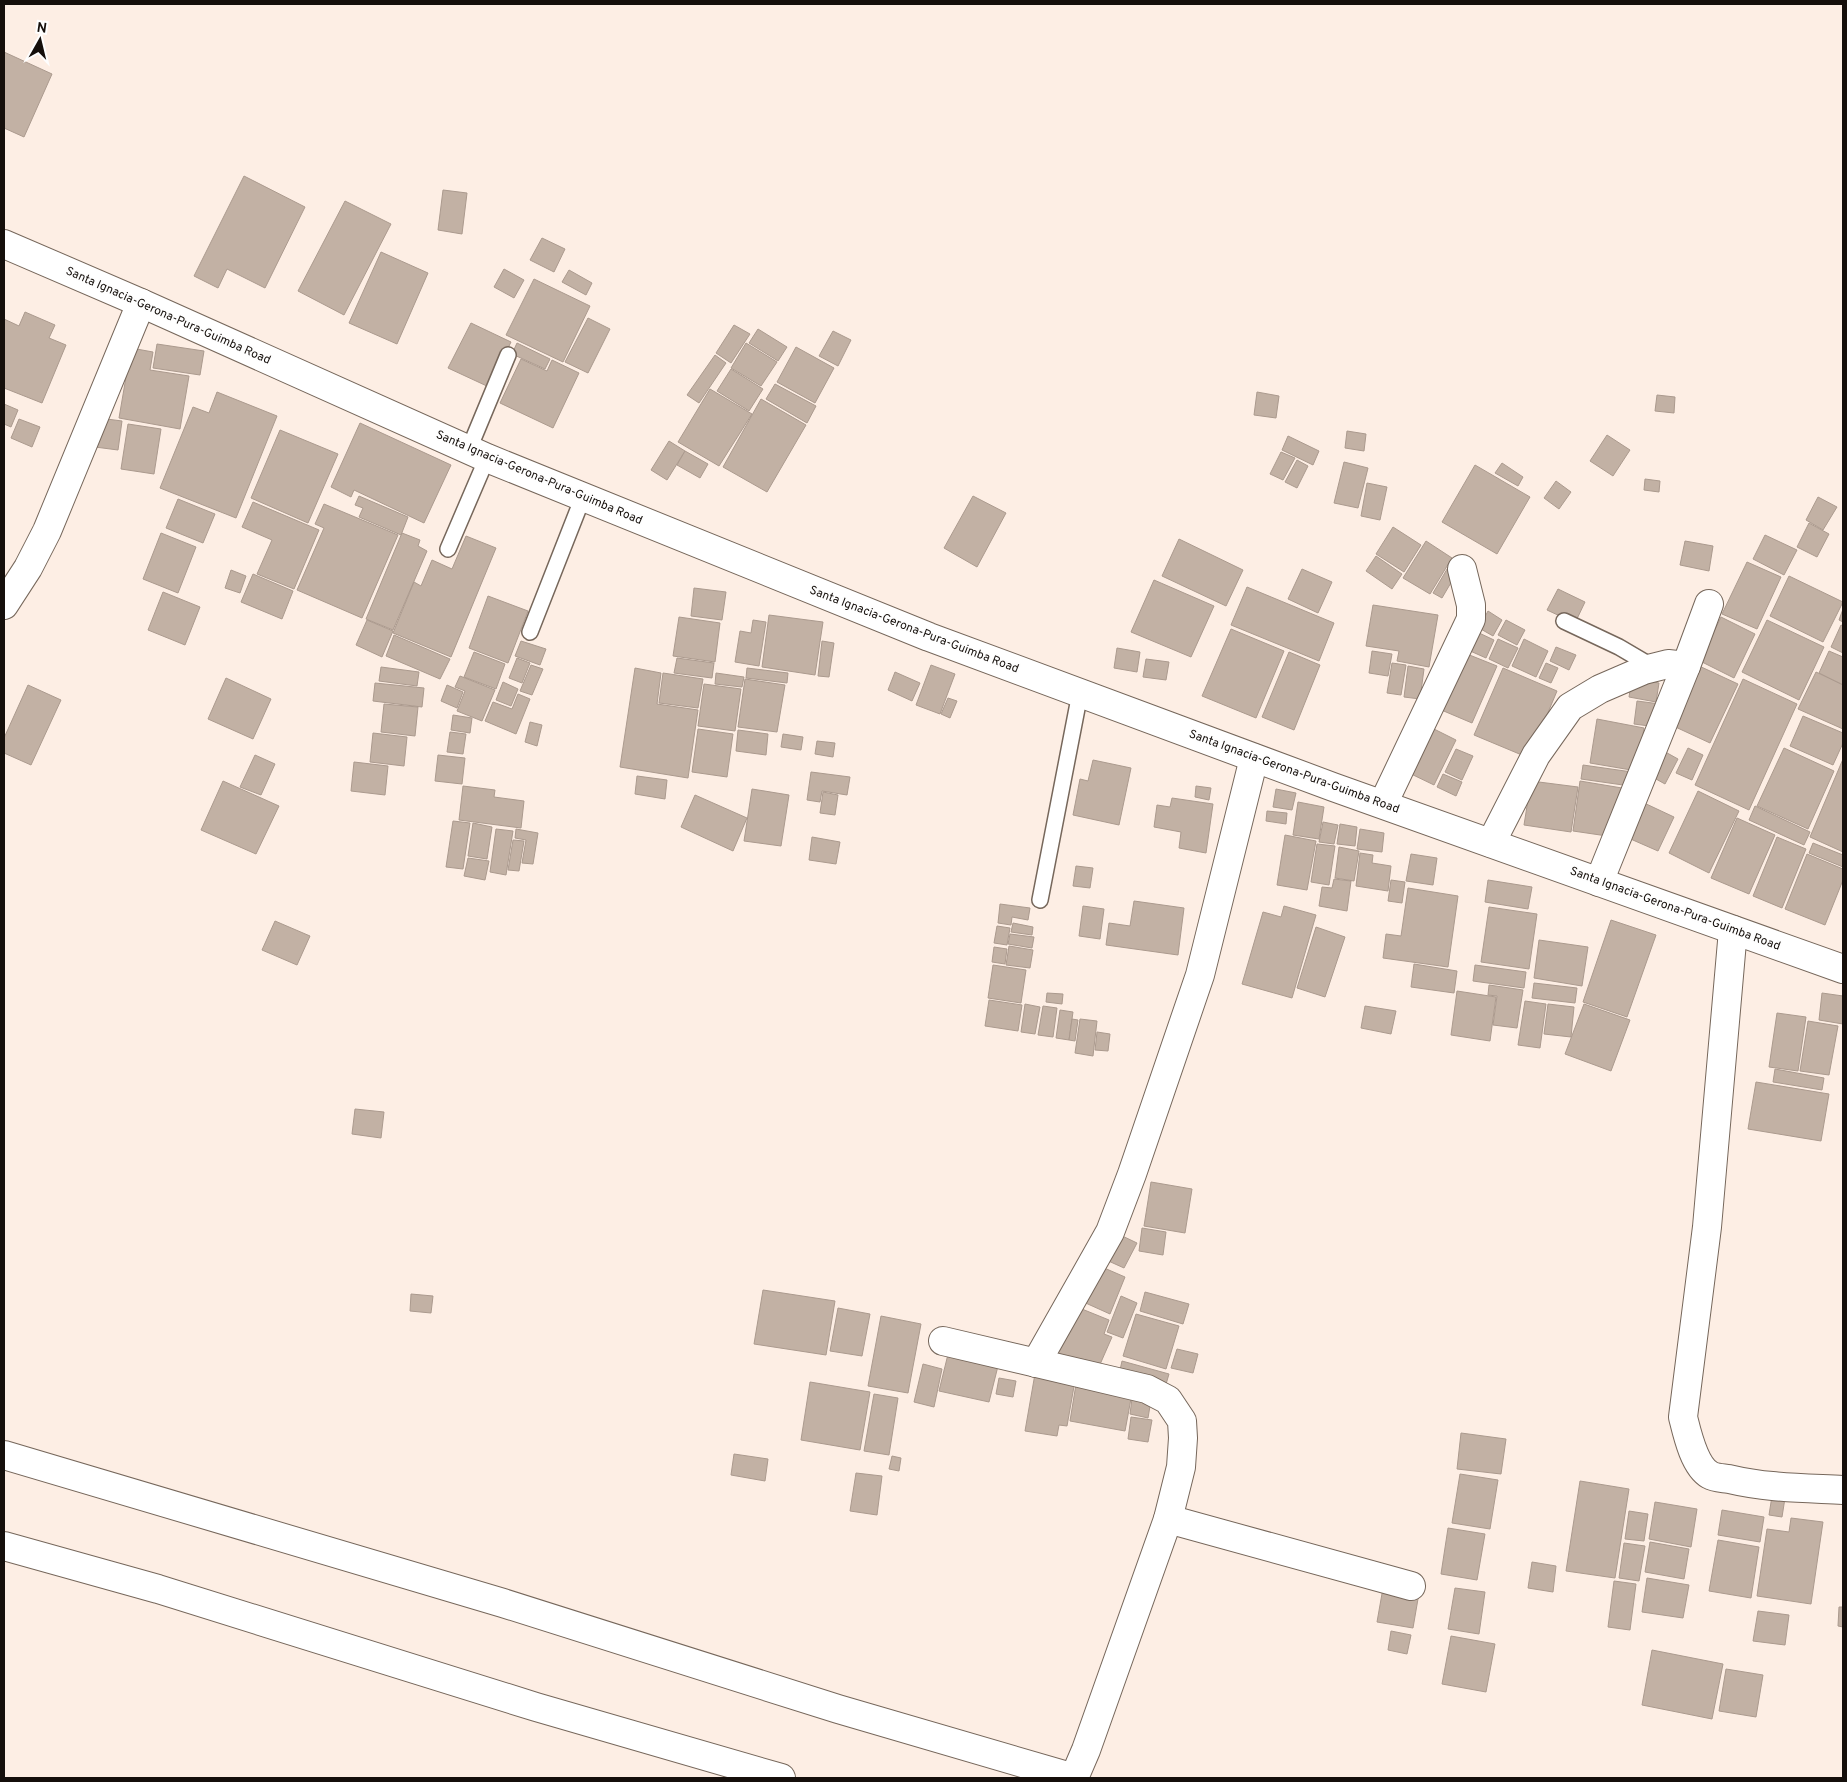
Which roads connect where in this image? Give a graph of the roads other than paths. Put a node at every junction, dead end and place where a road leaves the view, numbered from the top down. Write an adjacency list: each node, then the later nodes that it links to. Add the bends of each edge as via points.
1 (4, 244): 2 (street, Santa Ignacia-Gerona-Pura-Guimba Road)
2 (141, 303): 4 (street, Santa Ignacia-Gerona-Pura-Guimba Road); 9 (street, via 47,531)
3 (508, 355): 4 (lane)
4 (478, 454): 5 (street, Santa Ignacia-Gerona-Pura-Guimba Road); 6 (lane)
5 (583, 497): 11 (lane); 14 (street, Santa Ignacia-Gerona-Pura-Guimba Road, via 928,637)
6 (448, 549)
7 (1462, 568): 16 (street, via 1471,605 1470,619)
8 (1709, 604): 12 (street)
9 (4, 605)
10 (1564, 622): 13 (lane, via 1619,647)
11 (530, 632)
12 (1686, 666): 13 (street, via 1668,664); 18 (street)
13 (1653, 667): 17 (street, via 1600,689 1570,707 1536,755)
14 (1080, 693): 15 (street, Santa Ignacia-Gerona-Pura-Guimba Road); 19 (lane)
15 (1254, 758): 16 (street, Santa Ignacia-Gerona-Pura-Guimba Road); 23 (street, via 1200,975 1132,1174 1110,1232)
16 (1383, 804): 17 (street, Santa Ignacia-Gerona-Pura-Guimba Road)
17 (1491, 843): 18 (street, Santa Ignacia-Gerona-Pura-Guimba Road)
18 (1599, 882): 20 (street, Santa Ignacia-Gerona-Pura-Guimba Road)
19 (1040, 900)
20 (1733, 930): 21 (street, Santa Ignacia-Gerona-Pura-Guimba Road); 25 (street, via 1707,1227 1683,1417 1700,1465 1710,1475 1773,1486)
21 (1843, 969)
22 (943, 1341): 23 (street)
23 (1036, 1363): 26 (street, via 1147,1389 1168,1400 1182,1421 1183,1438 1181,1467)
24 (4, 1455): 30 (street, via 503,1603 838,1709)
25 (1843, 1490)
26 (1168, 1519): 28 (street); 30 (street)
27 (4, 1546): 29 (street, via 158,1589 536,1707)
28 (1411, 1586)
29 (782, 1778)
30 (1074, 1778)

